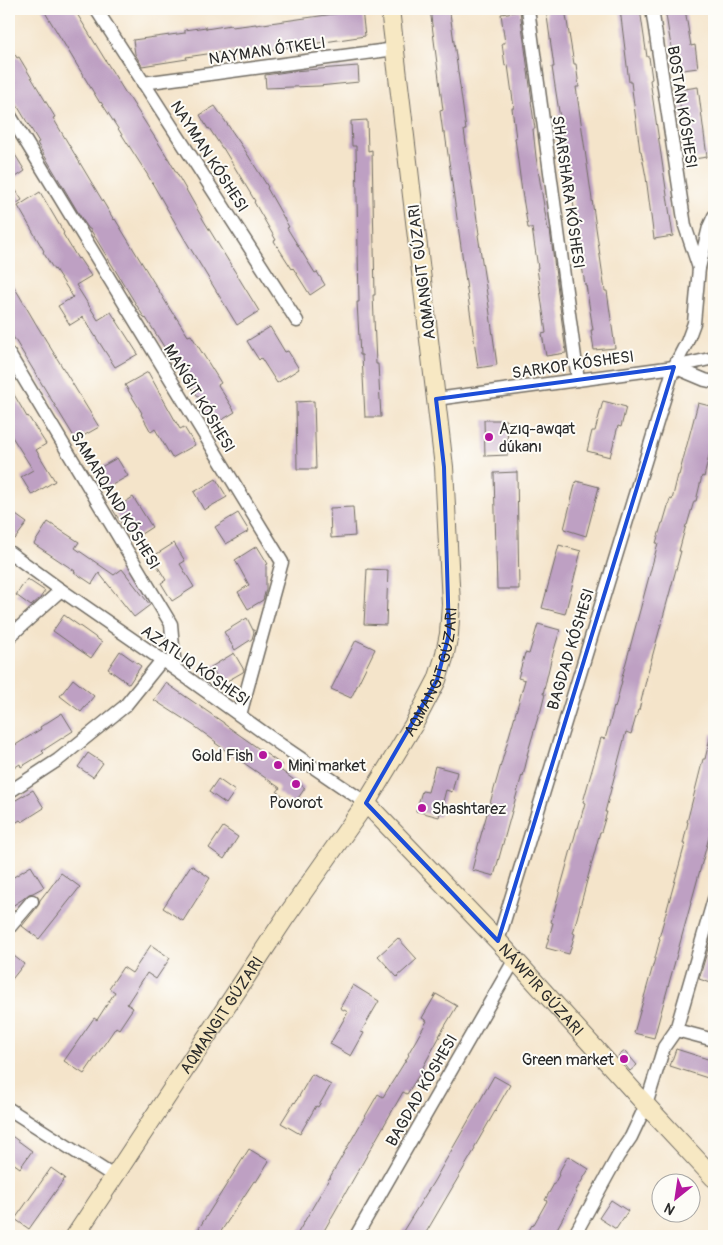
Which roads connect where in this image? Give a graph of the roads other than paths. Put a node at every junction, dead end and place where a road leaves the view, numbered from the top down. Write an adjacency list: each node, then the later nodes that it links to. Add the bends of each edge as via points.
1 (96, 9): 6 (street, NAYMAN KÓSHESI)
2 (390, 9): 5 (street)
3 (528, 9): 14 (street, SHARSHARA KÓSHESI)
4 (652, 9): 9 (street, BOSTAN KÓSHESI, via 685,226)
5 (395, 49): 6 (street, NAYMAN ÓTKELI); 16 (street)
6 (143, 83): 10 (street, NAYMAN KÓSHESI)
7 (9, 114): 22 (street, via 282,562)
8 (714, 216): 9 (street)
9 (698, 268): 13 (street, BAGDAD KÓSHESI, via 694,323)
10 (297, 321)
11 (9, 354): 21 (street, SAMARQAND KÓSHESI, via 171,624)
12 (714, 358): 13 (street, SARKOP KÓSHESI)
13 (674, 367): 14 (street, SARKOP KÓSHESI); 15 (street); 28 (street, BAGDAD KÓSHESI)
14 (578, 380): 16 (street, SARKOP KÓSHESI)
15 (714, 382)
16 (436, 399): 24 (street, via 444,467 451,604 449,634 437,680)
17 (9, 552): 18 (street)
18 (61, 590): 19 (street); 20 (street)
19 (9, 637)
20 (162, 660): 21 (street); 23 (street, via 125,706 58,760)
21 (175, 669): 22 (street)
22 (240, 715): 24 (street)
23 (9, 792)
24 (366, 803): 28 (street); 34 (street, via 285,918)
25 (714, 899): 30 (street)
26 (32, 901): 27 (street)
27 (9, 928)
28 (498, 941): 29 (street)
29 (515, 959): 32 (street); 37 (street, BAGDAD KÓSHESI)
30 (676, 1030): 31 (street); 32 (street, via 664,1047)
31 (714, 1040)
32 (646, 1105): 35 (street); 38 (street)
33 (9, 1109): 34 (street)
34 (115, 1178): 36 (street)
35 (714, 1178)
36 (75, 1236)
37 (356, 1236)
38 (574, 1236)

